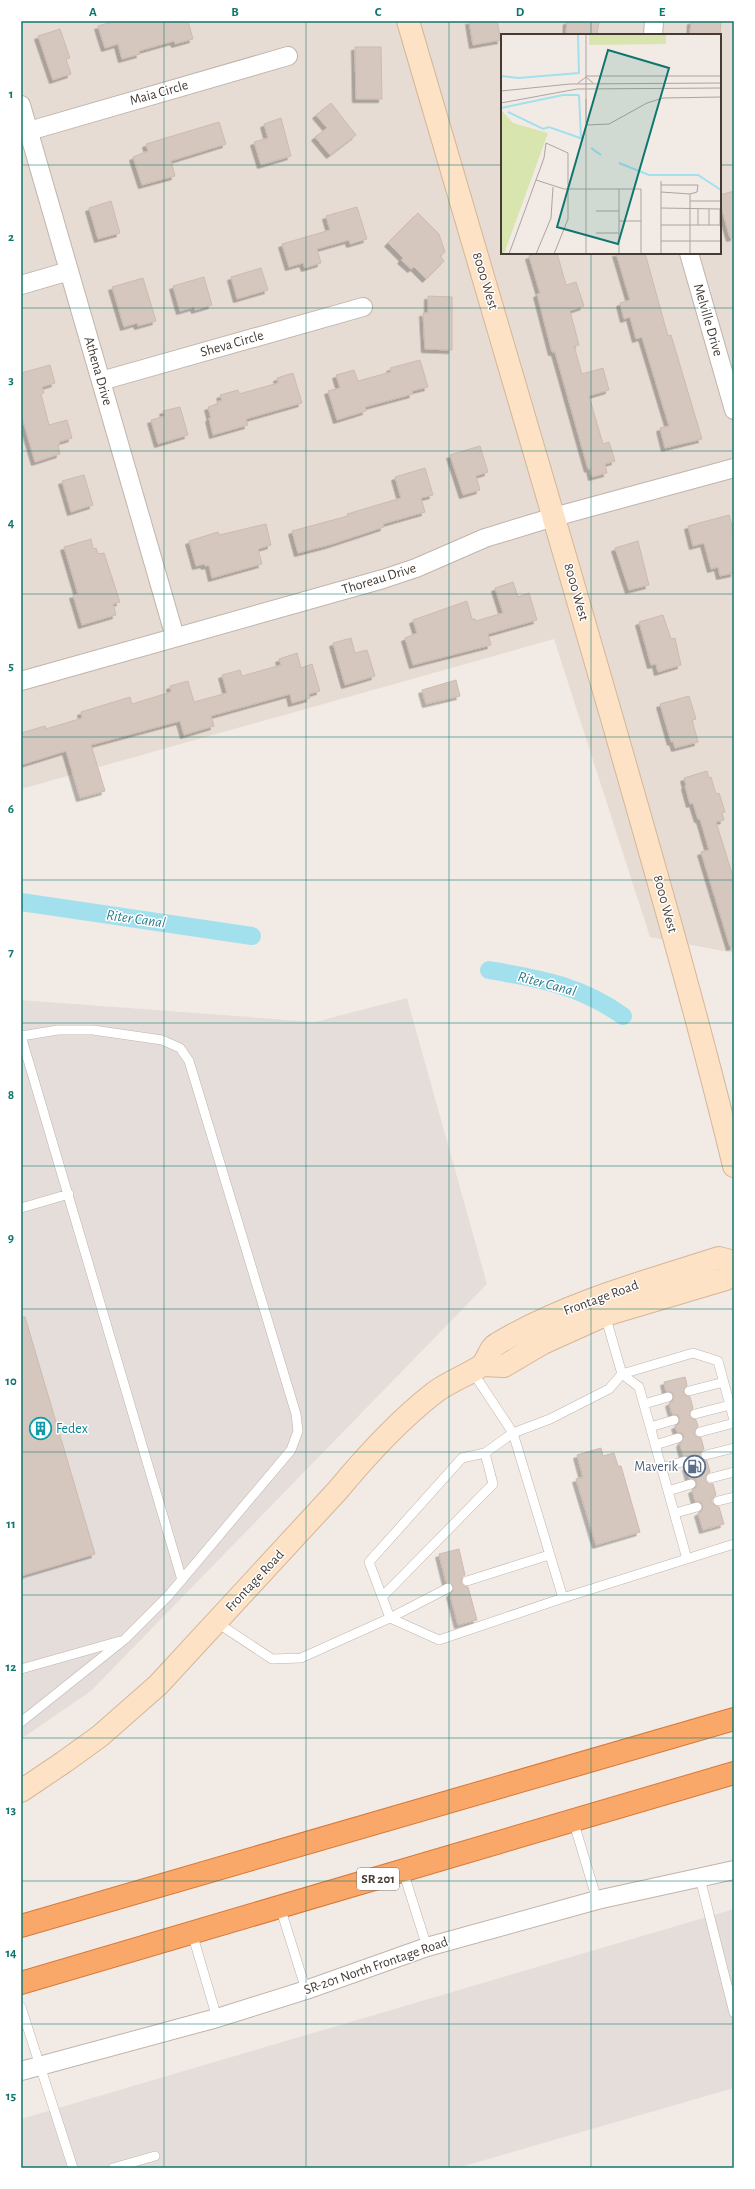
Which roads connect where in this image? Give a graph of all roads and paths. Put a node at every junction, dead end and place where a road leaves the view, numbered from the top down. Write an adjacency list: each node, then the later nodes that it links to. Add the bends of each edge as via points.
1 (408, 21): 14 (street, 8000 West)
2 (654, 21): 3 (street)
3 (653, 34)
4 (288, 56): 6 (street, Maia Circle)
5 (21, 105): 6 (street, Athena Drive)
6 (29, 131): 8 (street, Athena Drive)
7 (689, 254): 12 (street, Melville Drive)
8 (69, 271): 9 (street); 11 (street, Athena Drive)
9 (21, 285)
10 (363, 307): 11 (street, Sheva Circle)
11 (101, 381): 15 (street, Athena Drive)
12 (734, 410)
13 (734, 468): 14 (street, Thoreau Drive)
14 (554, 517): 15 (street, Thoreau Drive, via 466,545 416,568 389,577); 18 (street, 8000 West, via 659,884)
15 (175, 637): 16 (street, Thoreau Drive)
16 (21, 681)
17 (21, 1036): 19 (lane); 55 (lane, via 58,1030 93,1030 162,1040 180,1048 189,1061 293,1406 298,1431 291,1450)
18 (734, 1166)
19 (69, 1194): 20 (lane); 55 (lane)
20 (21, 1208)
21 (734, 1262): 24 (street, Frontage Road, via 719,1258 600,1297 541,1320 494,1345)
22 (734, 1267): 23 (street, Frontage Road, via 726,1279)
23 (605, 1315): 24 (street, Frontage Road, via 543,1343 504,1366); 25 (lane)
24 (477, 1368): 36 (lane); 61 (street, Frontage Road, via 435,1392 407,1417 365,1458)
25 (622, 1374): 26 (lane, via 693,1354 718,1361); 29 (lane, via 639,1387); 36 (lane, via 609,1389 550,1419)
26 (724, 1382): 27 (lane); 30 (lane)
27 (689, 1391)
28 (668, 1397): 29 (lane)
29 (644, 1404): 34 (lane)
30 (730, 1405): 31 (lane); 33 (lane)
31 (695, 1414)
32 (674, 1420): 34 (lane)
33 (734, 1421): 35 (lane)
34 (650, 1427): 38 (lane)
35 (700, 1432)
36 (513, 1433): 40 (lane); 53 (lane)
37 (678, 1438): 38 (lane)
38 (656, 1445): 43 (lane)
39 (734, 1448): 41 (lane)
40 (485, 1453): 58 (lane, via 492,1484); 58 (lane, via 462,1458 369,1562)
41 (706, 1455)
42 (685, 1461): 43 (lane)
43 (662, 1468): 47 (lane)
44 (734, 1472): 45 (lane)
45 (712, 1478)
46 (691, 1484): 47 (lane)
47 (668, 1491): 51 (lane)
48 (734, 1497): 49 (lane)
49 (718, 1501)
50 (697, 1507): 51 (lane)
51 (675, 1513): 54 (lane)
52 (734, 1544): 54 (lane)
53 (549, 1555): 56 (lane); 59 (lane)
54 (687, 1559): 59 (lane)
55 (182, 1580): 62 (lane)
56 (467, 1581)
57 (448, 1588): 60 (lane)
58 (383, 1596): 60 (lane)
59 (563, 1598): 60 (lane, via 439,1640)
60 (390, 1618): 61 (lane, via 300,1658 272,1659)
61 (216, 1622): 70 (street, Frontage Road, via 181,1662 134,1707 64,1762)
62 (125, 1639): 63 (lane); 66 (lane)
63 (21, 1670)
64 (734, 1704): 68 (highway, via 578,1750 527,1772)
65 (734, 1719): 68 (highway)
66 (21, 1722)
67 (734, 1773): 71 (highway, SR 201)
68 (503, 1786): 78 (highway)
69 (734, 1788): 71 (highway, via 655,1810)
70 (21, 1790)
71 (595, 1814): 72 (highway, SR 201)
72 (573, 1820): 74 (highway, SR 201); 76 (lane)
73 (734, 1870): 75 (street, SR-201 North Frontage Road)
74 (403, 1871): 77 (highway, SR 201); 80 (lane)
75 (700, 1878): 76 (street, SR-201 North Frontage Road); 84 (lane)
76 (597, 1900): 80 (street, SR-201 North Frontage Road)
77 (280, 1908): 79 (highway, SR 201); 82 (lane)
78 (21, 1926)
79 (192, 1933): 81 (highway, SR 201); 85 (lane)
80 (427, 1947): 82 (street, SR-201 North Frontage Road)
81 (21, 1983)
82 (306, 1990): 85 (street, SR-201 North Frontage Road)
83 (21, 2007): 86 (lane)
84 (734, 2012)
85 (217, 2018): 86 (street, SR-201 North Frontage Road)
86 (40, 2065): 87 (street, SR-201 North Frontage Road); 89 (lane)
87 (21, 2071)
88 (155, 2156): 90 (lane)
89 (73, 2168)
90 (114, 2168)

